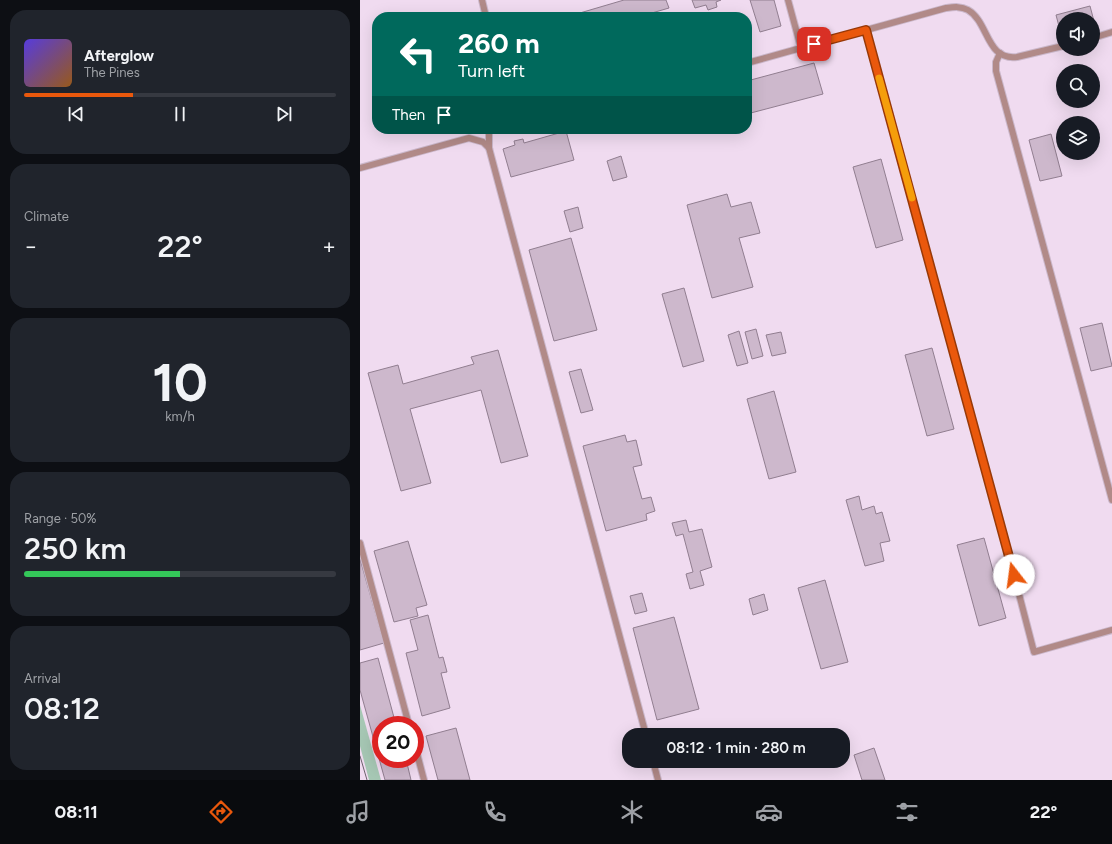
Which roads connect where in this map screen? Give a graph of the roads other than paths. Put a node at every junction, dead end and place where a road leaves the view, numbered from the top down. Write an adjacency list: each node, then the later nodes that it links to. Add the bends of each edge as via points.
1 (482, 0): 3 (lane)
2 (788, 0): 7 (lane)
3 (485, 12)
4 (866, 30): 7 (lane); 9 (lane, via 958,7 967,9 975,15 995,50); 16 (lane, via 1034,652)
5 (1112, 32): 6 (lane)
6 (1100, 36)
7 (801, 48): 10 (lane)
8 (1056, 48): 9 (lane, via 1010,58)
9 (1000, 53): 14 (lane, via 996,71)
10 (752, 62)
11 (489, 134): 12 (lane)
12 (489, 148): 13 (lane, via 483,142 469,138); 18 (lane)
13 (360, 168)
14 (1112, 500)
15 (360, 543): 17 (lane)
16 (1112, 630)
17 (407, 716)
18 (644, 728)
19 (421, 768): 21 (lane)
20 (655, 768): 22 (lane)
21 (424, 780)
22 (658, 780)

